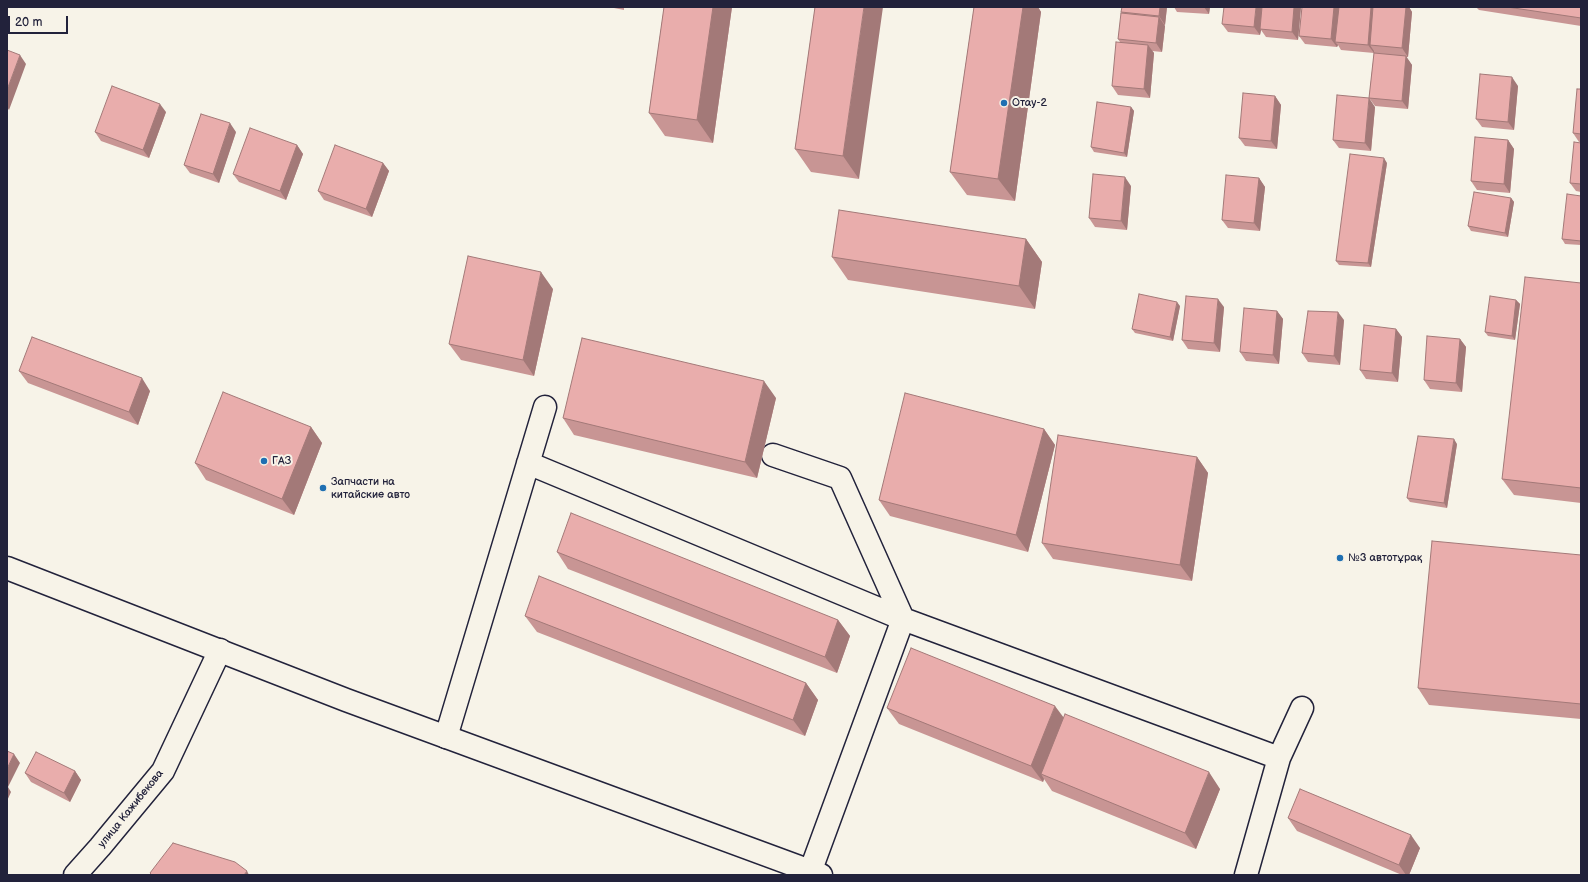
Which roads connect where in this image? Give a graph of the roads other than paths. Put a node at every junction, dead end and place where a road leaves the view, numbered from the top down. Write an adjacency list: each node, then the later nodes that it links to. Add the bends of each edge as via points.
1 (545, 407): 3 (street)
2 (773, 455): 5 (street, via 840,478)
3 (528, 463): 5 (street); 8 (street)
4 (7, 568): 6 (street)
5 (903, 618): 9 (street); 10 (street)
6 (220, 650): 8 (street); 11 (street, улица Кажибекова, via 163,772)
7 (1302, 708): 9 (street)
8 (446, 737): 10 (street)
9 (1279, 758): 12 (street)
10 (813, 874)
11 (75, 875)
12 (1246, 875)

